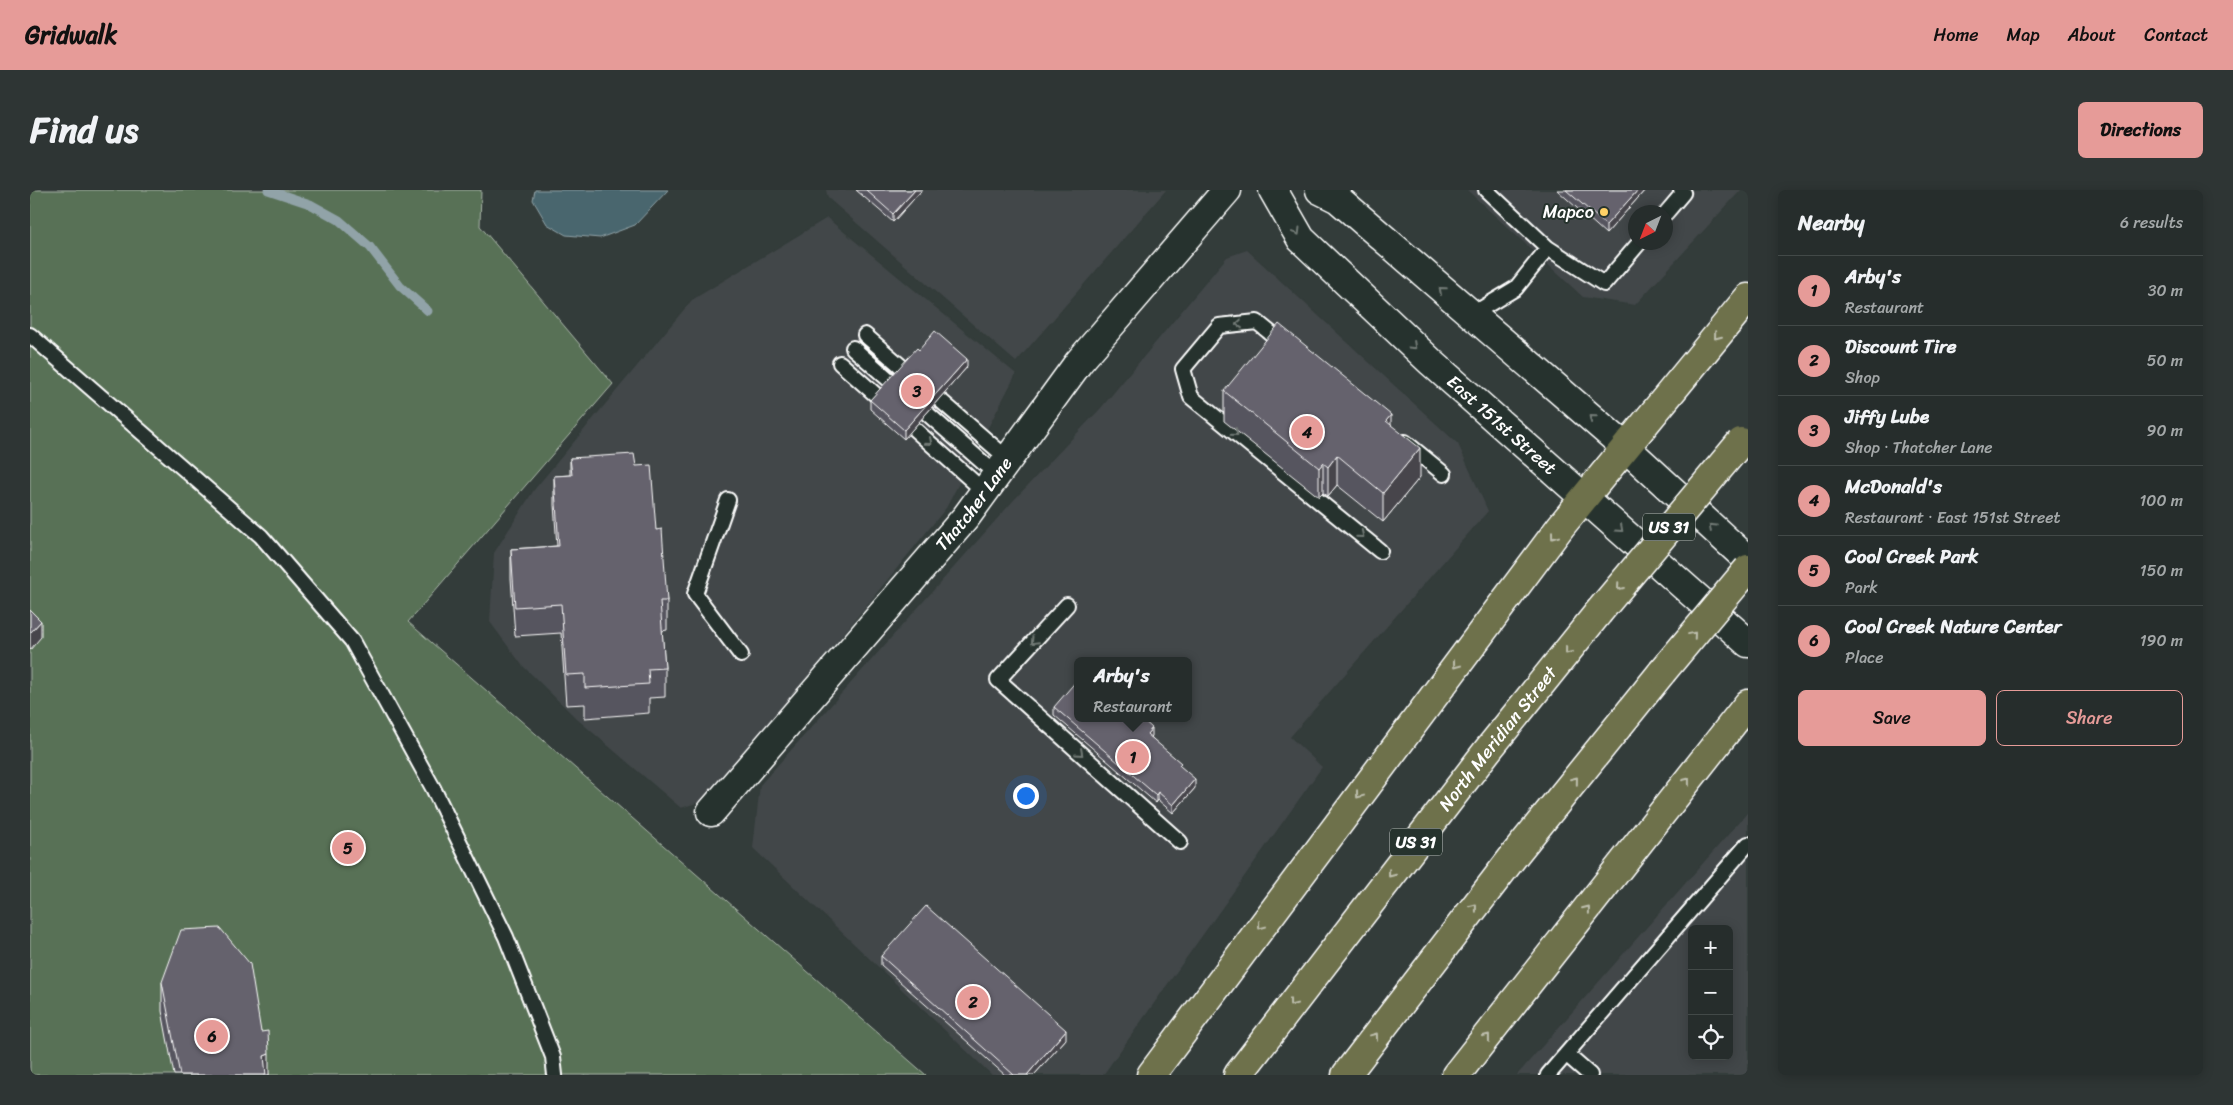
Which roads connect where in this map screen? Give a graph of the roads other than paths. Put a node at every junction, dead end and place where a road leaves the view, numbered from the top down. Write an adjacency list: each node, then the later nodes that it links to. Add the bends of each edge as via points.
1 (1227, 190): 20 (street, Thatcher Lane, via 1079,362)
2 (1273, 190): 21 (street, East 151st Street, one-way to 21, via 1301,239 1431,362)
3 (1320, 190): 10 (street, one-way to 3, via 1338,199)
4 (1486, 190): 7 (lane)
5 (1680, 190): 6 (lane, via 1683,192)
6 (1672, 205)
7 (1548, 248): 8 (lane, via 1604,284); 10 (lane, via 1516,288)
8 (1633, 250)
9 (1748, 298): 18 (highway, one-way to 18)
10 (1471, 315): 18 (street, one-way to 10)
11 (30, 335): 34 (lane, via 262,536 352,641 434,788 506,937 553,1057)
12 (865, 335): 20 (lane)
13 (853, 348): 20 (lane)
14 (1294, 352): 23 (lane, one-way to 23, via 1257,322 1220,326 1182,369 1191,398)
15 (840, 363): 20 (lane, one-way to 20)
16 (1391, 431): 19 (lane)
17 (1744, 438): 36 (highway, North Meridian Street / US 31, one-way to 36, bridge, via 1487,751)
18 (1625, 446): 21 (highway); 24 (street, one-way to 18)
19 (1444, 474)
20 (997, 475): 30 (street, Thatcher Lane, via 966,517)
21 (1584, 497): 27 (street, East 151st Street, one-way to 27); 35 (highway, one-way to 35)
22 (728, 500): 28 (lane, via 695,594)
23 (1380, 551)
24 (1748, 560)
25 (1748, 569): 37 (highway, one-way to 25, bridge, via 1516,853)
26 (1067, 605): 31 (lane, one-way to 31, via 998,680)
27 (1748, 643)
28 (741, 654)
29 (1748, 704): 38 (highway, one-way to 29)
30 (711, 812)
31 (1180, 842)
32 (1748, 844): 33 (lane)
33 (1566, 1054): 39 (lane); 40 (lane)
34 (555, 1075)
35 (1151, 1075)
36 (1238, 1075)
37 (1346, 1075)
38 (1456, 1075)
39 (1548, 1075)
40 (1590, 1075)

